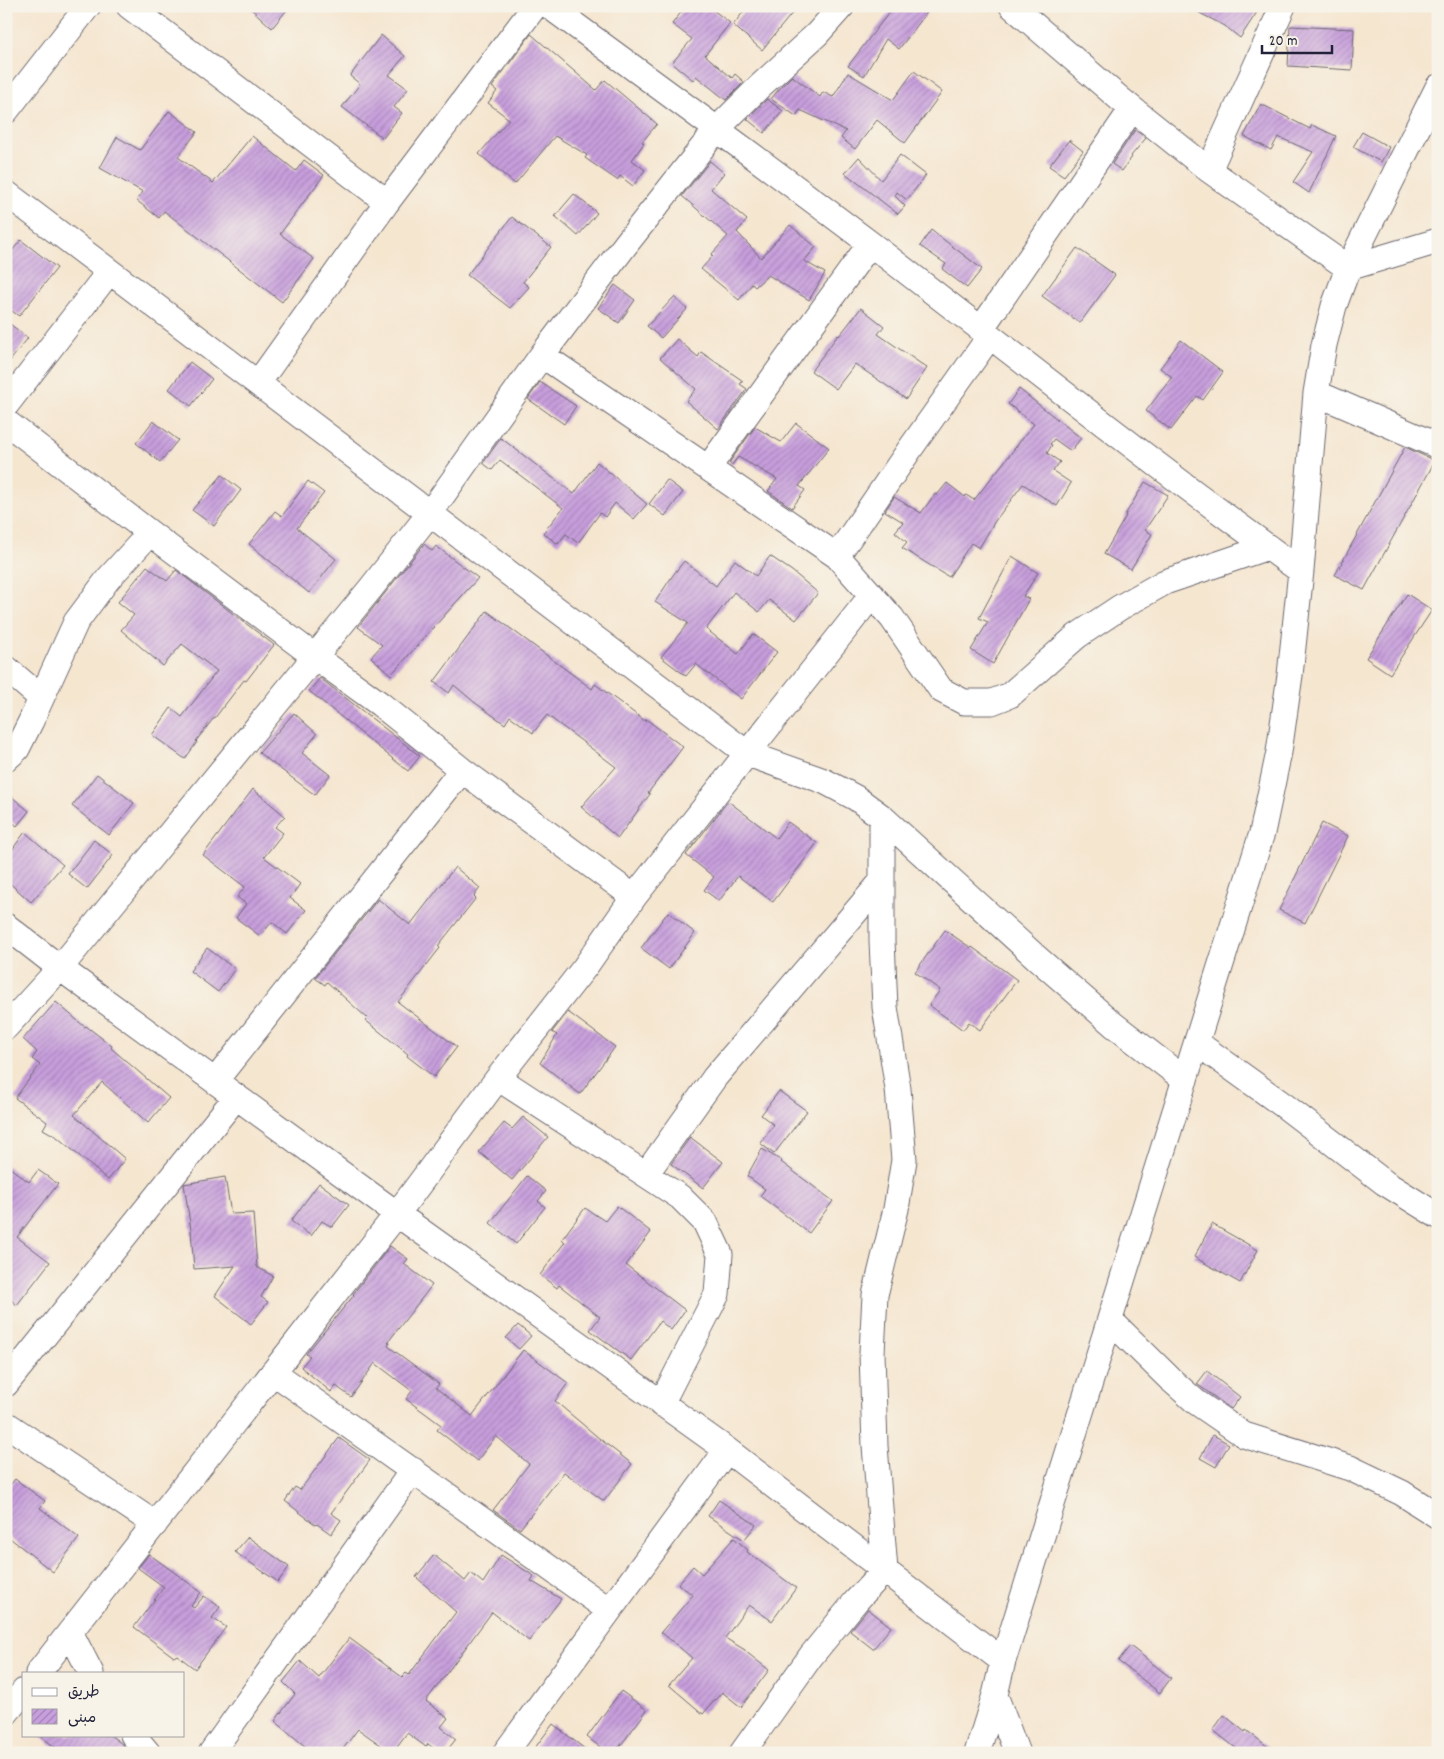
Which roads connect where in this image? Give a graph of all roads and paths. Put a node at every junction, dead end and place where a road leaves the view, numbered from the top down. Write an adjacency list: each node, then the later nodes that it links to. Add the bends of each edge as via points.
1 (88, 6): 10 (street)
2 (129, 6): 14 (street)
3 (535, 6): 14 (street)
4 (549, 6): 11 (street)
5 (842, 6): 11 (street)
6 (1012, 6): 9 (street)
7 (1283, 6): 12 (street)
8 (1438, 87): 17 (street)
9 (1132, 109): 12 (street); 19 (street)
10 (6, 111)
11 (717, 129): 16 (street); 20 (street)
12 (1209, 170): 17 (street)
13 (6, 193): 18 (street)
14 (387, 202): 21 (street)
15 (1438, 242): 17 (street)
16 (870, 244): 19 (street); 26 (street)
17 (1348, 268): 22 (street, via 1324,345)
18 (109, 272): 21 (street); 23 (street)
19 (986, 333): 29 (street, via 1191,492); 30 (street)
20 (542, 355): 26 (street); 27 (street)
21 (258, 383): 27 (street)
22 (1316, 393): 25 (street); 31 (street)
23 (6, 404)
24 (6, 422): 28 (street)
25 (1438, 446)
26 (708, 468): 30 (street)
27 (430, 513): 33 (street); 36 (street)
28 (150, 533): 33 (street); 35 (street, via 108,579 76,622)
29 (1268, 547): 31 (street); 32 (street, via 1165,582 1078,636 1010,695 992,702 964,702 941,690 911,644)
30 (837, 556): 32 (street)
31 (1301, 571): 45 (street, via 1280,752 1262,833)
32 (872, 595): 36 (street)
33 (314, 656): 38 (street); 43 (street)
34 (6, 668): 35 (street)
35 (41, 698): 37 (street, via 17,749)
36 (748, 754): 39 (street, via 824,781); 41 (street)
37 (6, 759)
38 (462, 770): 41 (street); 48 (street)
39 (882, 817): 40 (street); 47 (street, via 1037,958)
40 (882, 881): 50 (street, via 714,1077); 62 (street, via 885,1008 898,1090 904,1160 875,1295 872,1353 875,1446)
41 (634, 897): 46 (street, via 585,967)
42 (6, 926): 43 (street)
43 (60, 968): 44 (street); 48 (street)
44 (6, 1027)
45 (1197, 1043): 47 (street); 52 (street, via 1385,1183)
46 (498, 1078): 50 (street); 51 (street)
47 (1185, 1080): 53 (street)
48 (215, 1081): 49 (street)
49 (236, 1097): 51 (street); 55 (street)
50 (646, 1174): 56 (street, via 680,1196 705,1222 720,1254 717,1294)
51 (397, 1214): 54 (street); 56 (street)
52 (1438, 1216)
53 (1111, 1321): 60 (street, via 1170,1380 1244,1436 1350,1468 1402,1493); 65 (street)
54 (274, 1372): 59 (street); 61 (street)
55 (6, 1384)
56 (661, 1404): 58 (street)
57 (6, 1424): 61 (street)
58 (727, 1450): 62 (street); 63 (street)
59 (413, 1470): 63 (street); 73 (street)
60 (1438, 1516)
61 (155, 1524): 64 (street)
62 (885, 1570): 65 (street); 75 (street, via 811,1656)
63 (609, 1610): 74 (street)
64 (70, 1632): 66 (street); 67 (street)
65 (1003, 1661): 69 (street)
66 (39, 1672)
67 (90, 1672)
68 (22, 1693): 70 (street)
69 (995, 1695): 76 (street); 77 (street)
70 (6, 1713)
71 (134, 1736): 72 (street)
72 (148, 1753)
73 (211, 1753)
74 (506, 1753)
75 (742, 1753)
76 (977, 1753)
77 (1017, 1753)

